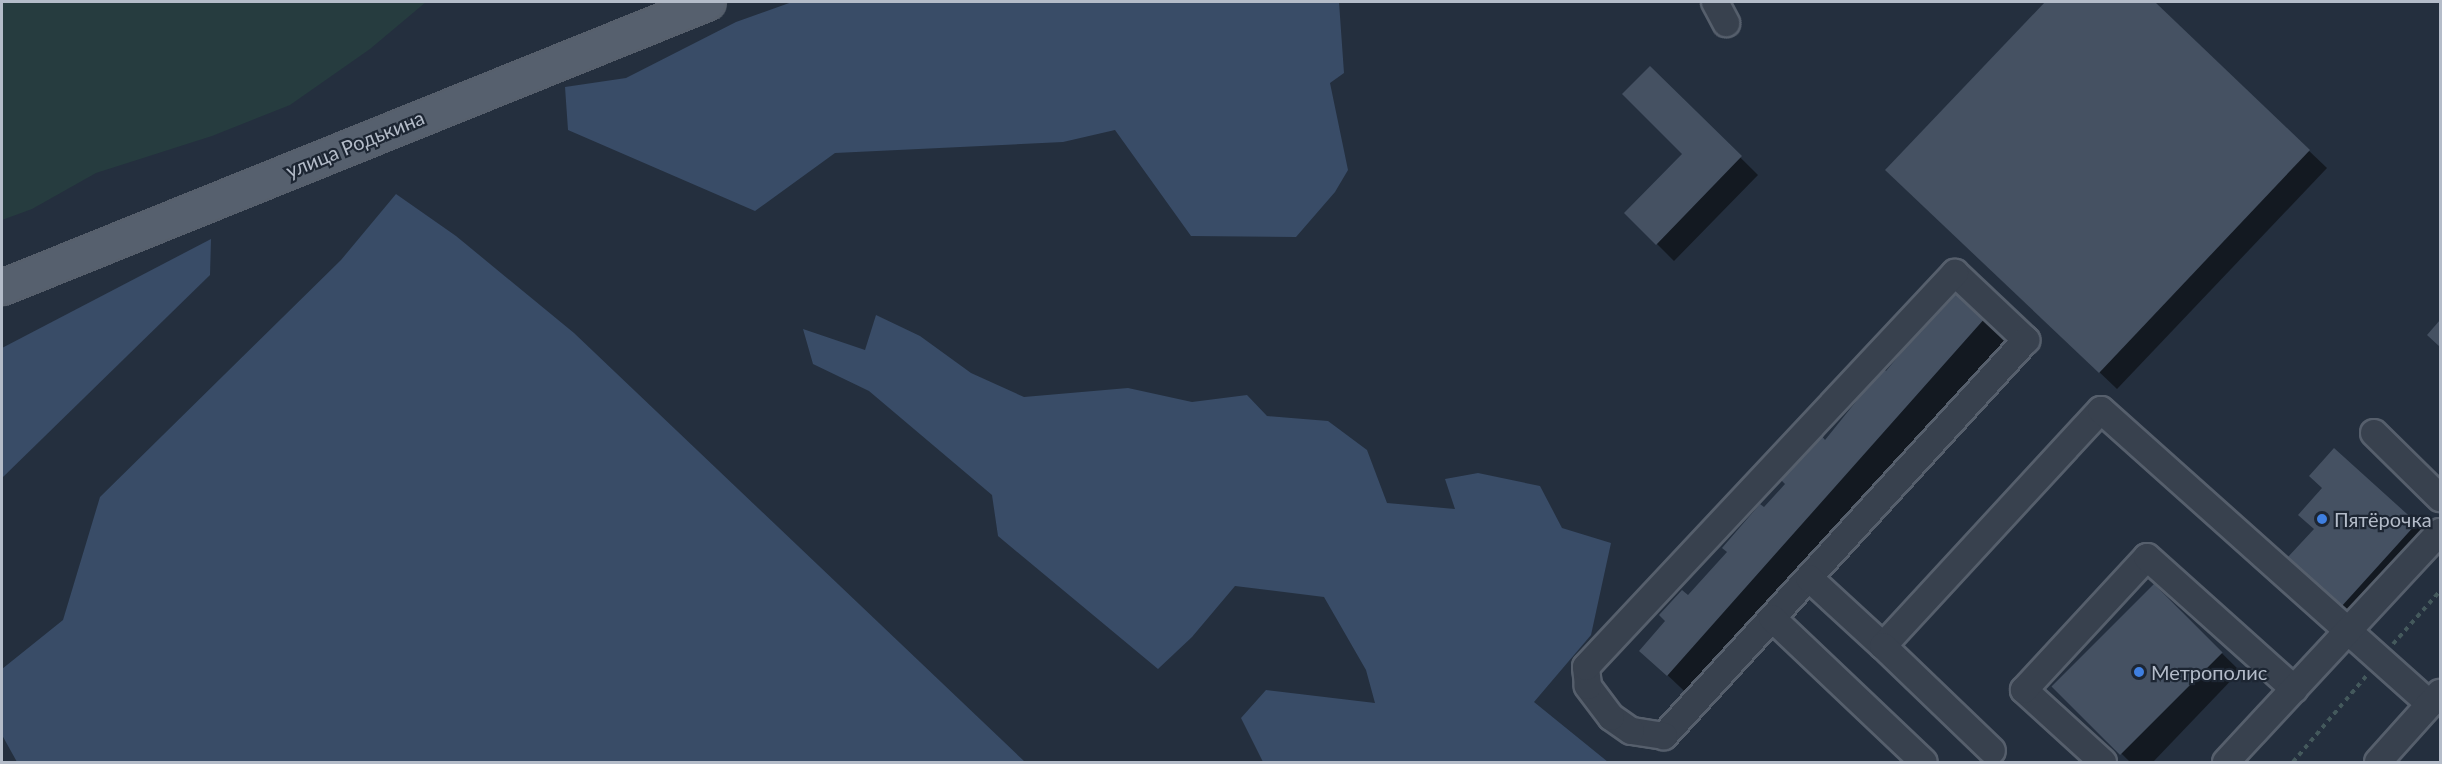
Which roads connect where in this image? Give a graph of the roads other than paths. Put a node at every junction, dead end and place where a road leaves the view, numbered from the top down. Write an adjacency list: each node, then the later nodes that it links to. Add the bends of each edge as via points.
1 (708, 2): 2 (main road, улица Родькина)
2 (2, 287)
3 (2374, 433): 4 (street)
4 (2440, 498)
5 (2440, 532): 8 (street)
6 (1809, 578): 7 (street); 7 (street, via 2026,340 1955,273 1586,667 1588,686 1611,717 1631,731 1664,736); 9 (street)
7 (1772, 618): 13 (street)
8 (2350, 630): 9 (street, via 2101,410); 10 (street); 11 (street)
9 (1883, 646): 12 (street)
10 (2294, 689): 14 (street, via 2146,557 2024,690); 15 (street)
11 (2435, 698): 16 (street)
12 (1993, 759)
13 (1924, 762)
14 (2103, 762)
15 (2226, 762)
16 (2378, 762)

